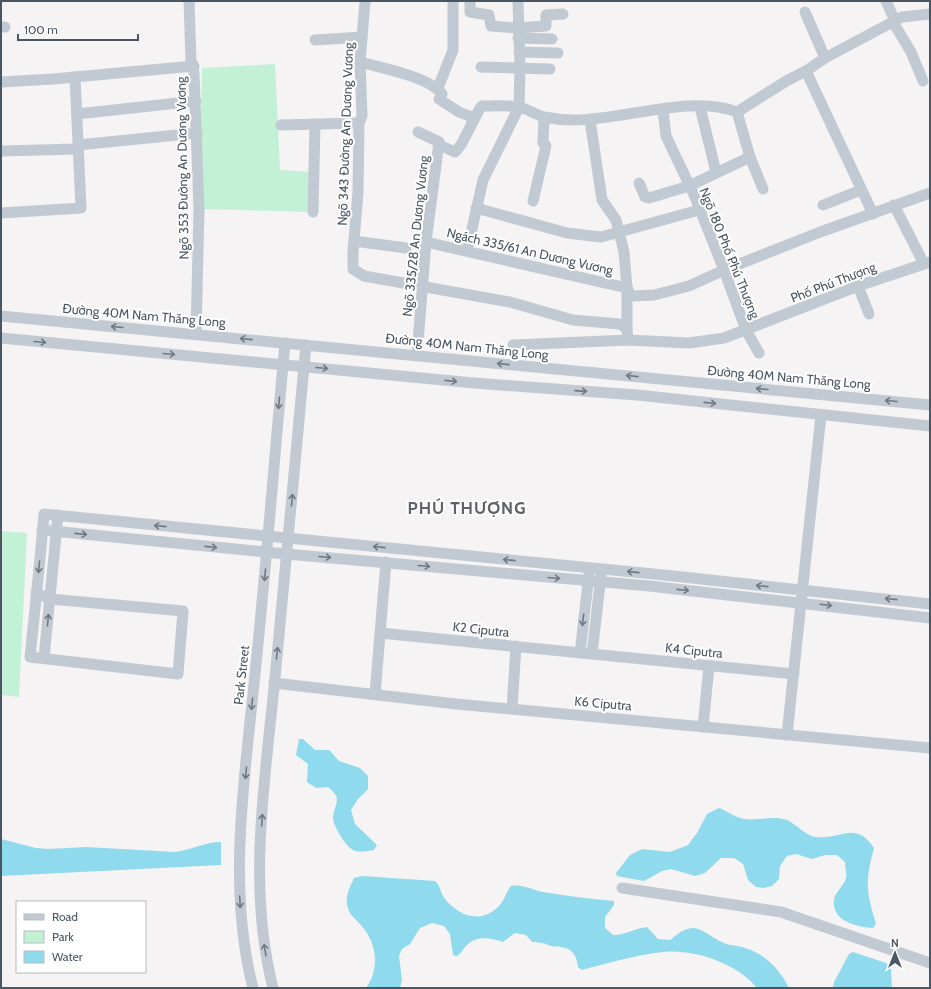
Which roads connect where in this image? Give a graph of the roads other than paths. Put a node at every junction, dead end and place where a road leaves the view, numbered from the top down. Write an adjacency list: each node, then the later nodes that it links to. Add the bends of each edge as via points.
1 (189, 1): 19 (street, Ngõ 353 Đường An Dương Vương, via 191,60)
2 (365, 1): 12 (street, Ngõ 343 Đường An Dương Vương)
3 (453, 1): 27 (street, via 453,50)
4 (470, 1): 11 (street, via 470,12 489,15 491,26)
5 (518, 1): 11 (street)
6 (886, 1): 10 (street)
7 (805, 12): 17 (street)
8 (563, 14): 11 (street, via 546,15 546,26)
9 (930, 14): 10 (street, via 902,17)
10 (894, 21): 17 (street); 25 (street)
11 (518, 33): 13 (street); 15 (street)
12 (362, 36): 14 (street); 18 (street, Ngõ 343 Đường An Dương Vương)
13 (552, 39)
14 (315, 40)
15 (519, 52): 16 (street); 21 (street)
16 (558, 53)
17 (825, 58): 23 (street)
18 (360, 62): 27 (street, via 427,81); 37 (street, Ngõ 343 Đường An Dương Vương)
19 (194, 66): 24 (street); 28 (street, Ngõ 353 Đường An Dương Vương)
20 (481, 67): 21 (street)
21 (520, 68): 22 (street); 30 (street)
22 (550, 69)
23 (806, 72): 32 (street, via 788,80); 50 (street)
24 (75, 77): 26 (street); 33 (street)
25 (923, 81)
26 (1, 82)
27 (438, 88): 35 (street, via 442,94 439,99)
28 (196, 101): 33 (street); 41 (street, Ngõ 353 Đường An Dương Vương)
29 (700, 106): 31 (street); 32 (street, via 727,108); 46 (street)
30 (519, 107): 34 (street); 35 (street, via 482,106); 55 (street, via 483,180)
31 (663, 110): 36 (street); 48 (street, Ngõ 180 Phố Phú Thượng, via 666,136)
32 (737, 112): 45 (street)
33 (77, 114): 43 (street)
34 (544, 117): 36 (street); 52 (street, via 543,143 546,146)
35 (474, 118): 42 (street, via 455,152)
36 (590, 120): 60 (street, via 602,200 616,220)
37 (360, 123): 38 (street); 61 (street, Ngõ 343 Đường An Dương Vương)
38 (315, 124): 39 (street); 57 (street)
39 (282, 125)
40 (418, 132): 42 (street, Ngõ 335/28 An Dương Vương, via 439,142)
41 (197, 133): 43 (street); 73 (street, Ngõ 353 Đường An Dương Vương, via 199,209)
42 (439, 145): 62 (street, Ngõ 335/28 An Dương Vương)
43 (78, 147): 44 (street); 58 (street, via 81,208)
44 (1, 151)
45 (750, 157): 46 (street); 49 (street)
46 (716, 172): 48 (street)
47 (639, 183): 48 (street, via 647,199)
48 (689, 186): 56 (street, Ngõ 180 Phố Phú Thượng)
49 (763, 189)
50 (861, 190): 53 (street); 59 (street)
51 (930, 193): 54 (street)
52 (533, 201)
53 (823, 205)
54 (894, 205): 59 (street); 65 (street)
55 (476, 208): 60 (street, via 567,232 601,237); 64 (street)
56 (699, 210): 60 (street); 66 (street, Ngõ 180 Phố Phú Thượng)
57 (313, 212)
58 (1, 213)
59 (872, 214): 66 (street)
60 (618, 233): 69 (street, via 624,252)
61 (354, 241): 63 (street); 67 (street, Ngõ 343 Đường An Dương Vương, via 352,262 357,273)
62 (426, 242): 64 (street, Ngách 335/61 An Dương Vương); 67 (street, Ngõ 335/28 An Dương Vương)
63 (406, 248)
64 (467, 251): 69 (street, Ngách 335/61 An Dương Vương)
65 (927, 263): 68 (street, Phố Phú Thượng)
66 (724, 270): 69 (street, Ngách 335/61 An Dương Vương, via 689,286 654,296 631,296); 72 (street, Ngõ 180 Phố Phú Thượng)
67 (422, 286): 74 (street, via 510,302 573,320 620,324); 80 (street, Ngõ 335/28 An Dương Vương)
68 (858, 286): 70 (street); 72 (street, Phố Phú Thượng)
69 (627, 288): 74 (street)
70 (869, 314)
71 (1, 316): 73 (street, Đường 40M Nam Thăng Long, one-way to 71)
72 (746, 330): 74 (street, Phố Phú Thượng, via 724,338 689,343); 79 (street, Ngõ 180 Phố Phú Thượng)
73 (196, 334): 76 (street, Đường 40M Nam Thăng Long, one-way to 73)
74 (627, 335): 78 (street)
75 (1, 338): 81 (street, one-way to 81)
76 (285, 343): 77 (street, Đường 40M Nam Thăng Long); 81 (street, Park Street)
77 (306, 345): 80 (street, Đường 40M Nam Thăng Long); 82 (street)
78 (513, 345)
79 (759, 353)
80 (417, 356): 83 (street, Đường 40M Nam Thăng Long, one-way to 80)
81 (283, 364): 82 (street); 89 (street, Park Street, one-way to 89)
82 (304, 366): 84 (street, one-way to 84, via 474,383 637,395); 90 (street, one-way to 82)
83 (930, 405)
84 (821, 415): 85 (street); 98 (street)
85 (930, 426)
86 (58, 516): 87 (street, via 44,514); 88 (street); 89 (street, one-way to 86)
87 (42, 530): 88 (street); 99 (street, one-way to 99)
88 (57, 532): 91 (street, one-way to 91); 100 (street)
89 (268, 537): 90 (street); 91 (street, Park Street)
90 (288, 539): 92 (street); 94 (street, one-way to 90)
91 (267, 552): 92 (street); 102 (street, Park Street, one-way to 102)
92 (286, 554): 93 (street, one-way to 93); 103 (street)
93 (386, 562): 96 (street, one-way to 96); 106 (street)
94 (590, 568): 95 (street); 96 (street)
95 (602, 569): 97 (street); 98 (street, one-way to 95)
96 (588, 581): 97 (street); 108 (street, one-way to 108)
97 (601, 582): 101 (street, one-way to 101); 109 (street)
98 (804, 590): 101 (street); 104 (street, one-way to 98)
99 (36, 593): 100 (street); 110 (street, via 30,657)
100 (50, 599): 110 (street, one-way to 100); 110 (street, via 184,611 178,674)
101 (802, 602): 105 (street, one-way to 105); 112 (street)
102 (262, 603): 103 (street); 121 (street, Park Street, one-way to 121, via 239,864 242,932)
103 (282, 604): 113 (street, one-way to 103)
104 (930, 604)
105 (930, 618)
106 (380, 633): 107 (street, K2 Ciputra); 114 (street)
107 (516, 646): 108 (street, K2 Ciputra); 115 (street)
108 (580, 653): 109 (street, K2 Ciputra)
109 (592, 654): 111 (street, K4 Ciputra)
110 (44, 658)
111 (709, 666): 112 (street, K4 Ciputra); 116 (street)
112 (794, 674): 117 (street)
113 (274, 683): 114 (street, K6 Ciputra); 122 (street, one-way to 113, via 262,931 259,865)
114 (375, 694): 115 (street, K6 Ciputra)
115 (512, 709): 116 (street, K6 Ciputra)
116 (703, 727): 117 (street, K6 Ciputra)
117 (787, 735): 118 (street, K6 Ciputra)
118 (930, 748)
119 (622, 888): 120 (street, via 781,912)
120 (930, 962)
121 (253, 988)
122 (273, 988)

